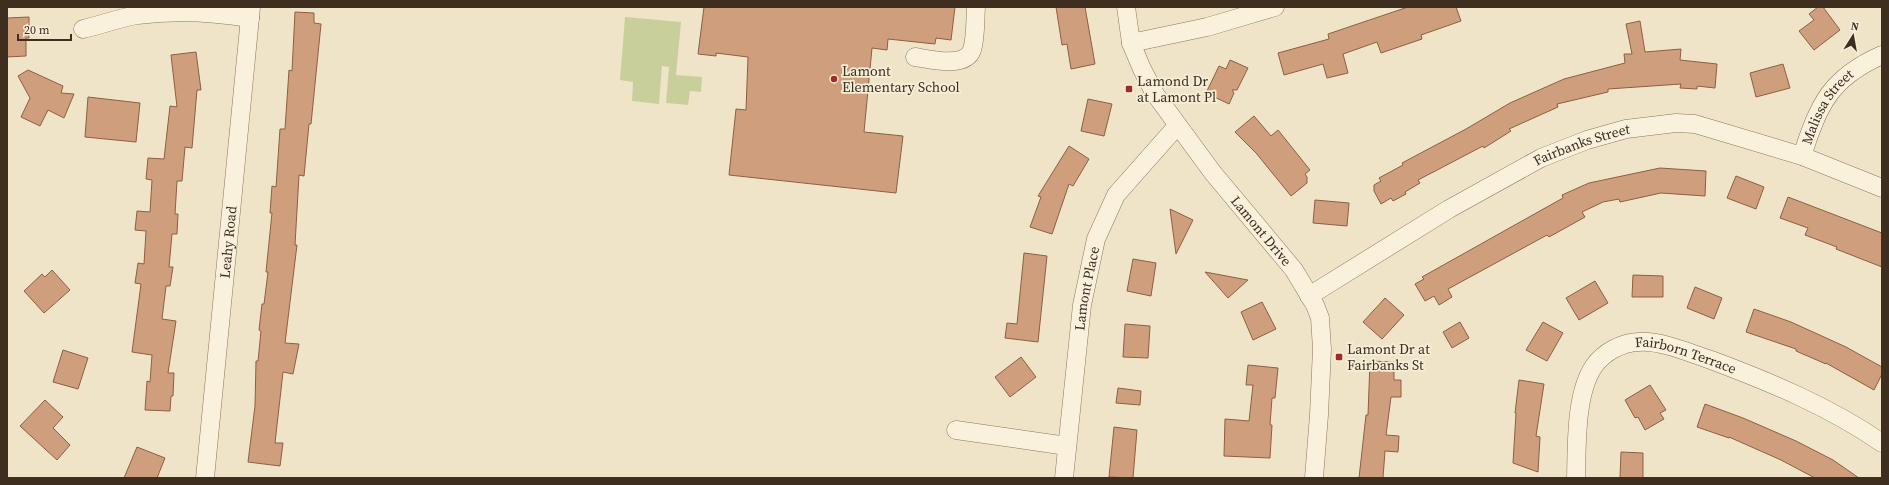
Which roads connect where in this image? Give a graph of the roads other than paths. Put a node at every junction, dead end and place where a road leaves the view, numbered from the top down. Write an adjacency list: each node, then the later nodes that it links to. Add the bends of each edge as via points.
1 (976, 7): 8 (street, via 972,51 963,60 952,62)
2 (1126, 7): 6 (street, Lamont Drive)
3 (1275, 7): 6 (street, via 1207,27)
4 (251, 12): 5 (street, via 169,12 135,15); 16 (street, Leahy Road)
5 (83, 29)
6 (1131, 43): 9 (street, Lamont Drive, via 1155,94)
7 (1882, 54): 10 (street, Malissa Street, via 1865,62 1831,90 1821,105)
8 (915, 56)
9 (1177, 126): 12 (street, Lamont Drive, via 1294,270); 15 (street, Lamont Place, via 1116,195 1096,239 1082,305)
10 (1802, 156): 11 (street, Fairbanks Street); 12 (street, Fairbanks Street, via 1695,124 1676,123 1626,128 1541,158 1449,209)
11 (1882, 188)
12 (1309, 296): 18 (street, Lamont Drive, via 1320,318 1322,348)
13 (956, 430): 15 (street)
14 (1882, 443): 19 (street, Fairborn Terrace, via 1821,408 1756,377 1654,343 1621,344 1594,366 1584,391 1579,411)
15 (1067, 446): 17 (street, Lamont Place)
16 (205, 478)
17 (1064, 478)
18 (1314, 478)
19 (1576, 478)

